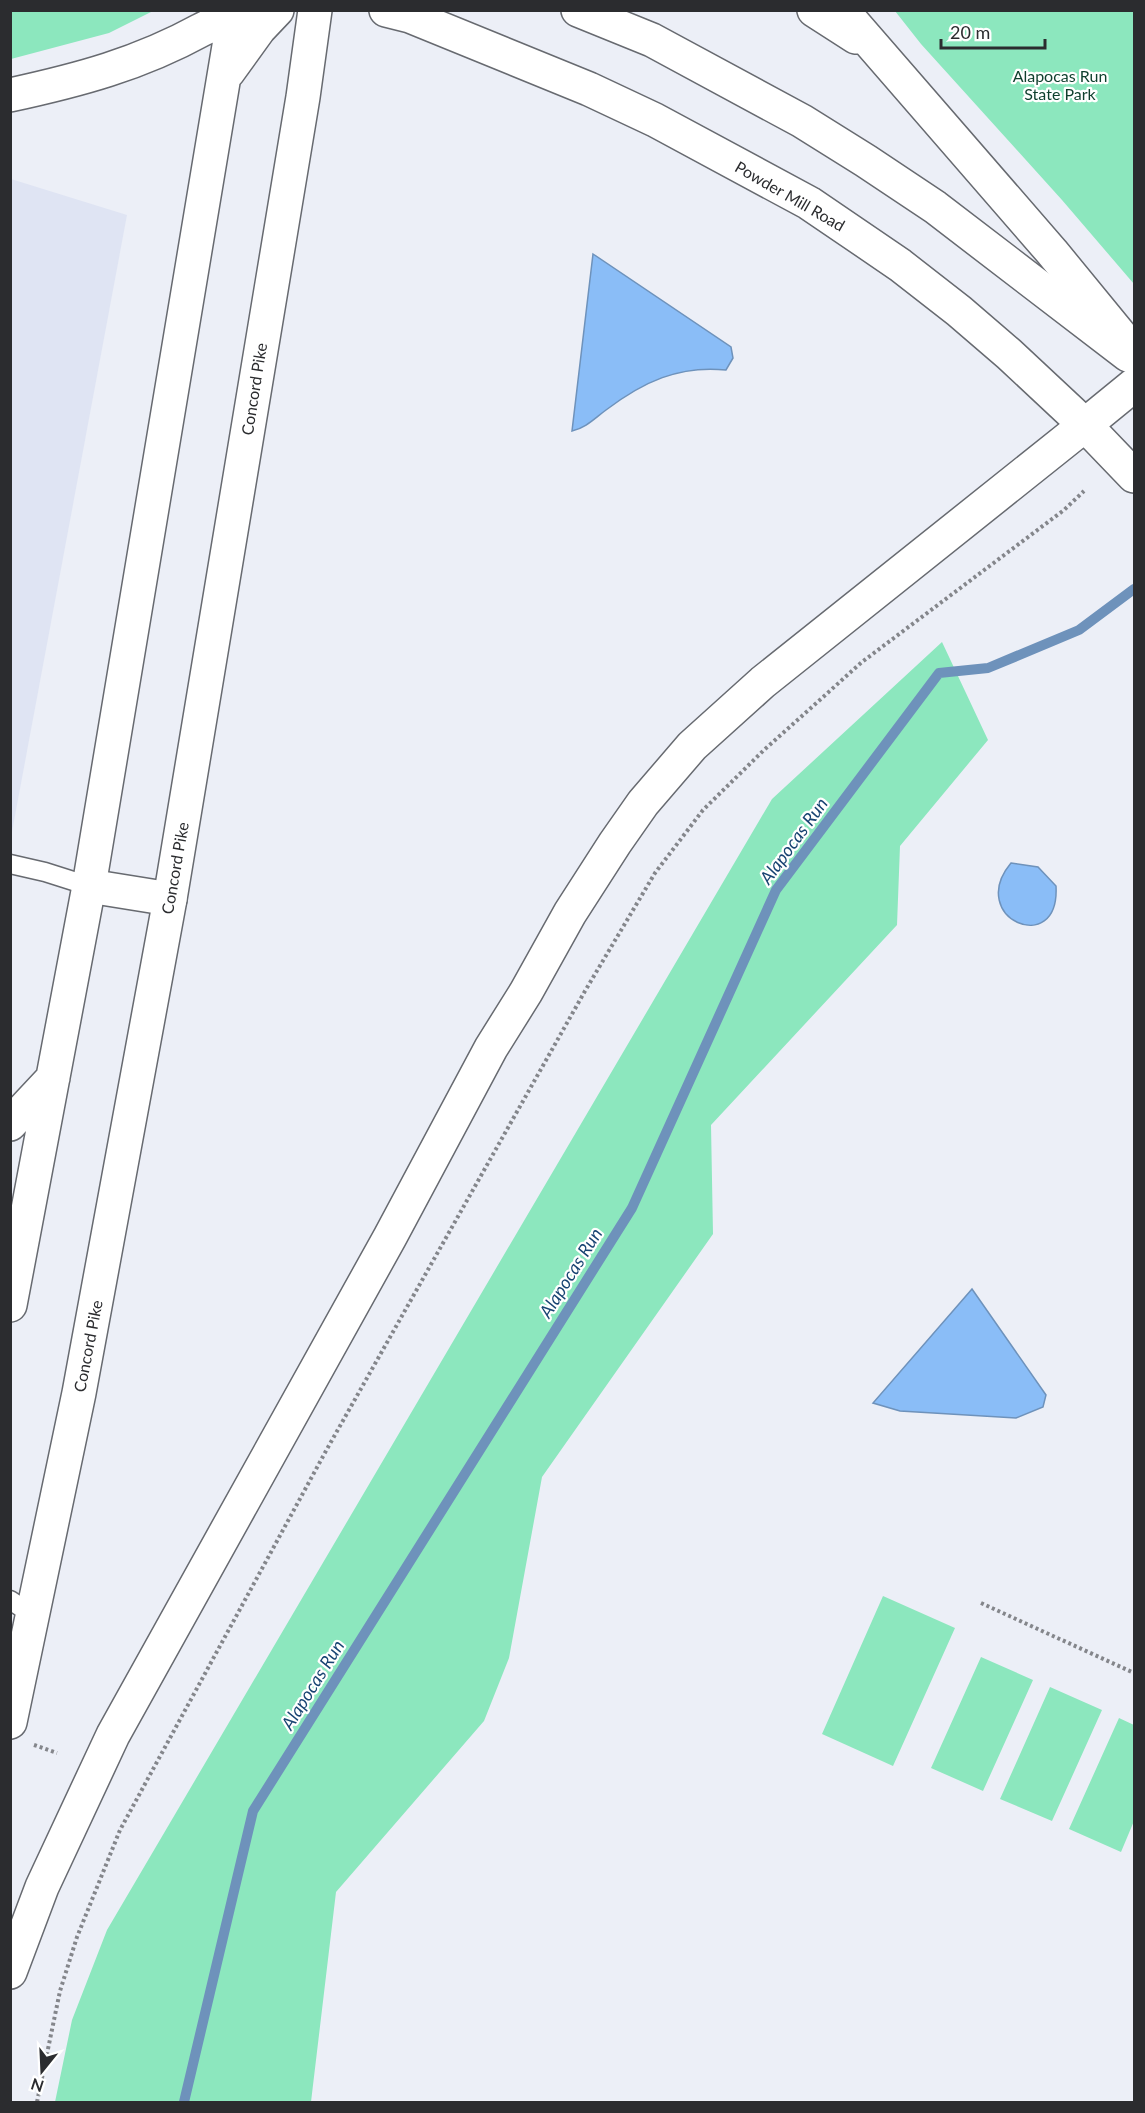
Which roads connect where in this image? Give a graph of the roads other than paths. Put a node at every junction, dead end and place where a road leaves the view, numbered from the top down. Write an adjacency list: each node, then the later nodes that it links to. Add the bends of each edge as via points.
1 (278, 10): 9 (main road, via 259,29)
2 (315, 10): 18 (main road, Concord Pike)
3 (386, 10): 14 (main road, Powder Mill Road, via 410,16 589,89 809,203 959,311)
4 (578, 10): 12 (main road, via 652,40 857,155 935,207)
5 (814, 10): 8 (main road)
6 (842, 10): 8 (main road)
7 (236, 11): 9 (main road); 10 (main road, via 130,63 74,82)
8 (880, 53): 11 (main road)
9 (224, 79): 17 (main road)
10 (10, 95)
11 (1134, 352)
12 (1134, 360)
13 (1134, 385): 14 (main road)
14 (1085, 425): 15 (main road, Powder Mill Road); 24 (main road, via 763,682 692,746 643,802 570,913 491,1048 113,1735 42,1887)
15 (1134, 476)
16 (10, 864): 17 (lane)
17 (90, 886): 18 (main road); 19 (main road)
18 (170, 899): 22 (main road, Concord Pike, via 79,1393)
19 (53, 1078): 20 (main road); 21 (main road)
20 (10, 1124)
21 (10, 1305)
22 (18, 1612): 23 (main road, Concord Pike)
23 (10, 1722)
24 (10, 1972)

